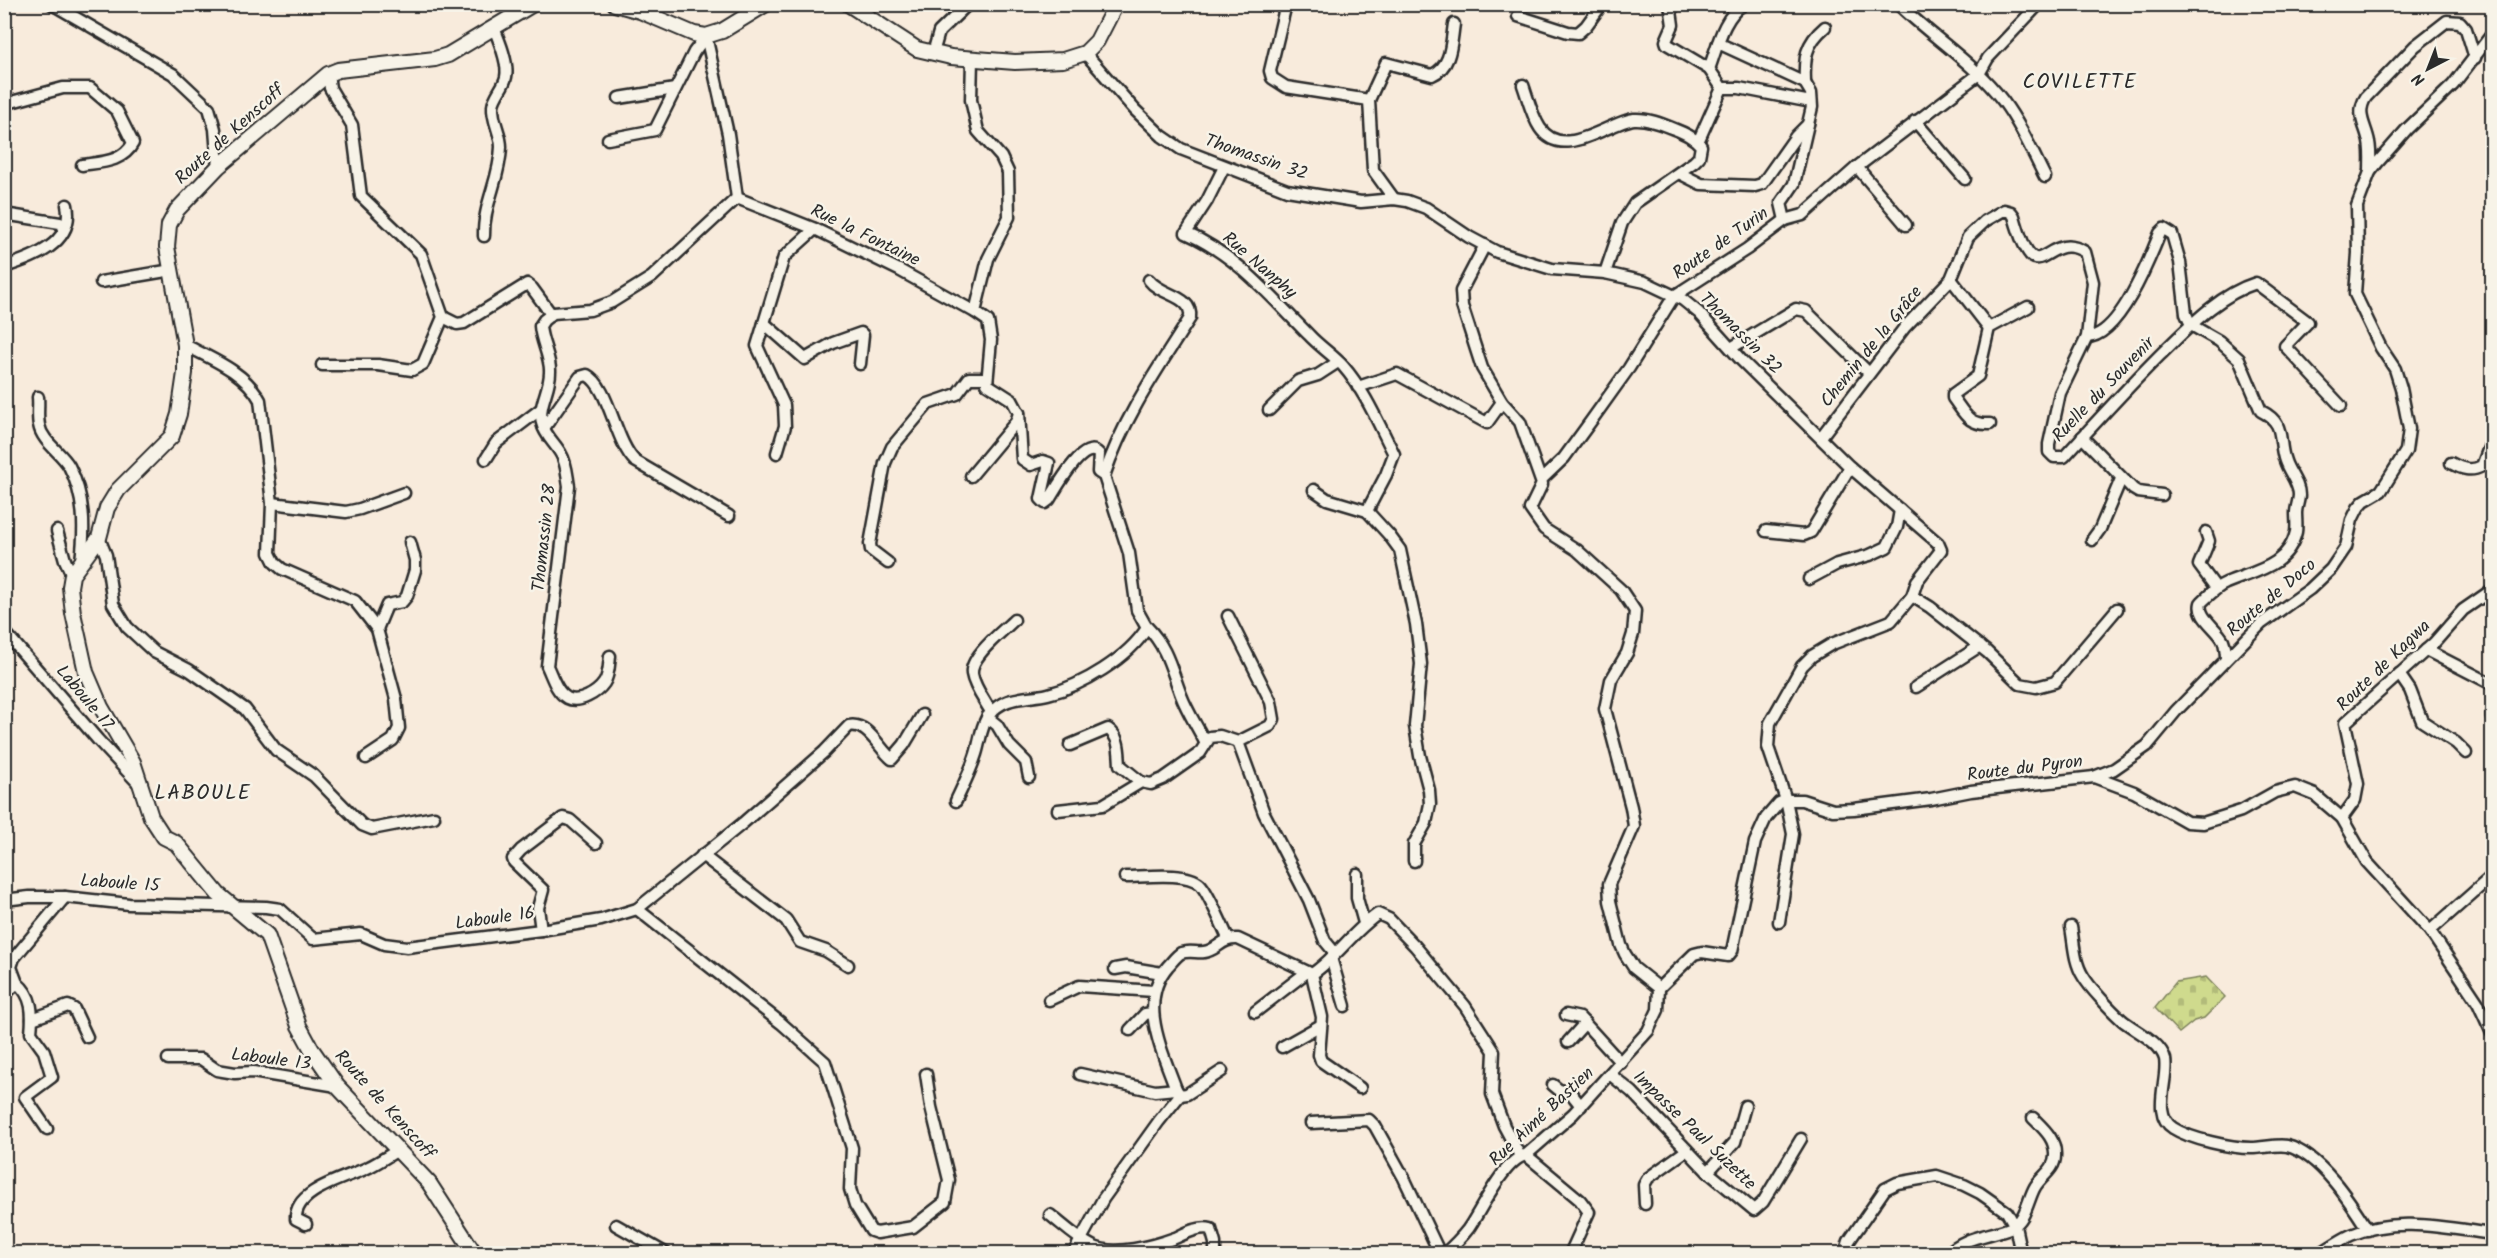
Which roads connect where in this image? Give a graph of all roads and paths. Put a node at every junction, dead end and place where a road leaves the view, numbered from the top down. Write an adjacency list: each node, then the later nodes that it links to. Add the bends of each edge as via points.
1 (52, 4): 41 (street, via 173,74 192,91 208,108 215,129)
2 (615, 4): 19 (main road)
3 (766, 4): 19 (main road, via 722,32)
4 (848, 4): 22 (main road, via 917,49)
5 (968, 4): 22 (street, via 939,32)
6 (1116, 4): 21 (main road, via 1097,41)
7 (1286, 4): 33 (street, via 1270,71 1272,78 1286,87)
8 (1602, 4): 14 (street, via 1578,33)
9 (1670, 4): 25 (street, via 1673,25 1667,44)
10 (1744, 4): 20 (street, via 1735,10)
11 (2038, 4): 27 (street, Route de Turin, via 1988,58)
12 (532, 5): 17 (main road, Route de Kenscoff)
13 (1901, 6): 27 (street)
14 (1518, 16)
15 (1454, 24): 33 (street, via 1448,60 1440,72 1432,75 1386,63)
16 (1825, 27): 28 (street, via 1810,44 1804,65)
17 (494, 28): 26 (main road, Route de Kenscoff, via 435,59); 56 (street, via 507,75 493,104 494,125 501,144 497,180 483,220)
18 (2493, 34): 23 (street, Route de Doco)
19 (706, 36): 31 (street); 48 (street, via 728,134)
20 (1718, 43): 25 (street); 28 (street)
21 (1085, 53): 24 (main road, via 1063,60); 42 (street, Thomassin 32, via 1162,136 1181,149)
22 (933, 54): 24 (main road)
23 (2475, 58): 44 (street, Route de Doco); 44 (street, via 2466,29 2460,22 2447,21 2415,46 2366,97 2361,118 2369,141)
24 (972, 59): 66 (street, via 971,100 978,131 1001,157 1008,172 1009,217 988,259)
25 (1709, 69): 30 (street)
26 (328, 74): 41 (main road, Route de Kenscoff); 68 (street, via 330,88 352,125 361,196 421,255)
27 (1979, 75): 36 (street, Route de Turin); 46 (street, via 2020,126)
28 (1805, 83): 34 (street)
29 (1523, 86): 39 (street, via 1540,128 1552,138 1588,138 1635,119 1665,125)
30 (1722, 87): 34 (street); 39 (street)
31 (675, 89): 32 (street); 38 (street, via 653,132)
32 (619, 98)
33 (1369, 100): 49 (street, via 1372,170)
34 (1811, 102): 37 (street)
35 (4, 104): 40 (street, via 63,88 90,88 117,111 133,143 128,152 112,160)
36 (1915, 121): 43 (street, Route de Turin); 47 (street)
37 (1808, 124): 45 (street, via 1762,184 1701,184); 52 (street, via 1794,184 1781,203)
38 (608, 139)
39 (1698, 142): 45 (street, via 1699,157)
40 (82, 165)
41 (218, 167): 59 (main road, Route de Kenscoff, via 177,210 169,225 167,247)
42 (1224, 167): 49 (street, Thomassin 32, via 1320,196 1361,202); 75 (street, Rue Nanphy, via 1186,233 1227,255)
43 (1857, 167): 52 (street, Route de Turin, via 1803,215); 53 (street)
44 (2370, 172): 129 (street, Route de Doco, via 2356,206 2355,294 2380,348 2395,369 2409,429 2406,450 2380,491 2358,508 2346,547 2331,569 2261,624)
45 (1679, 173): 60 (street, via 1635,203 1622,223)
46 (2045, 177)
47 (1965, 179)
48 (737, 198): 55 (street, Rue la Fontaine); 67 (street, via 652,278 590,310)
49 (1395, 199): 57 (street, Thomassin 32, via 1426,208)
50 (67, 205): 54 (street)
51 (4, 214): 54 (street, via 60,223)
52 (1785, 220): 64 (street, Route de Turin)
53 (1906, 225)
54 (65, 228): 58 (street, via 50,248)
55 (815, 229): 66 (street, Rue la Fontaine); 69 (street, via 784,257)
56 (484, 236)
57 (1485, 245): 60 (street, Thomassin 32, via 1552,268); 82 (street, via 1461,291 1462,306 1482,368)
58 (4, 267)
59 (172, 270): 63 (street); 73 (main road, Route de Kenscoff)
60 (1605, 273): 64 (street, Thomassin 32, via 1645,282)
61 (1951, 279): 71 (street); 72 (street, Chemin de la Grâce, via 1968,237 1985,221 2004,210 2010,212 2030,257 2039,259 2062,246 2074,245 2085,252 2092,282); 78 (street, Chemin de la Grâce, via 1905,327)
62 (1149, 280): 97 (street, via 1160,291 1187,303 1190,318 1130,414)
63 (101, 282)
64 (1674, 296): 74 (street, Thomassin 32, via 1699,313); 99 (street, Route de Turin, via 1591,421 1564,458)
65 (2028, 307): 71 (street)
66 (975, 312): 79 (street, via 988,321 991,330)
67 (551, 314): 68 (street, via 527,284 464,323); 84 (street, Thomassin 28, via 540,326 551,370)
68 (443, 317): 77 (street, via 423,364 412,370 378,365)
69 (764, 323): 76 (street, via 805,359 861,333); 92 (street, via 758,351 784,405 785,426)
70 (2191, 325): 72 (street, via 2172,234 2164,229 2136,289 2115,318 2098,334); 83 (street, Ruelle du Souvenir, via 2240,288 2256,283 2308,322 2285,346); 90 (street, Ruelle du Souvenir); 117 (street, Route de Doco, via 2239,358 2261,411 2277,423 2283,458 2299,495 2297,530 2291,547 2280,560)
71 (1989, 328): 87 (street, via 1977,376 1953,398 1972,423)
72 (2087, 337): 90 (street, Ruelle du Souvenir, via 2060,393 2049,452 2064,457)
73 (184, 345): 103 (street, via 237,374 255,391 262,410); 110 (main road, Route de Kenscoff, via 185,373 172,436 118,490 107,508)
74 (1731, 348): 78 (street, via 1796,309 1802,310); 89 (street, Thomassin 32)
75 (1338, 362): 80 (street, Rue Nanphy); 85 (street, via 1318,375 1298,381)
76 (860, 364)
77 (322, 365)
78 (1869, 373): 89 (street, Chemin de la Grâce)
79 (986, 378): 86 (street, via 992,388 1012,400); 114 (street, via 969,378 957,394 928,404 888,455 870,544)
80 (1358, 387): 82 (street, via 1397,374 1487,423); 105 (street, Rue Nanphy, via 1394,454)
81 (38, 397): 113 (street, via 39,427 68,465 80,492 84,524)
82 (1502, 402): 99 (street, via 1520,422)
83 (2341, 406)
84 (540, 410): 88 (street, Thomassin 28); 93 (street, via 496,442)
85 (1269, 410)
86 (1019, 413): 96 (street, via 1016,422); 97 (street, via 1022,459 1031,465 1044,460 1049,463 1043,502 1049,500 1076,460 1091,450 1099,454 1098,472)
87 (1990, 424)
88 (544, 428): 106 (street, via 580,377 592,377 630,457); 128 (street, Thomassin 28, via 561,454 569,486 547,666 556,686 567,698 578,700 605,683)
89 (1821, 437): 95 (street, Thomassin 32)
90 (2082, 437): 98 (street)
91 (2493, 440): 94 (street, via 2479,468 2466,470)
92 (777, 453)
93 (486, 459)
94 (2451, 463)
95 (1850, 466): 104 (street, Thomassin 32); 108 (street, via 1811,532 1804,535)
96 (971, 476)
97 (1104, 476): 123 (street, via 1129,553 1137,610)
98 (2121, 479): 102 (street, via 2138,492); 111 (street)
99 (1541, 480): 173 (street, via 1530,509 1544,529 1577,550 1621,590 1635,611 1633,634 1611,680 1605,710 1634,826 1609,884 1610,901 1621,945 1634,968)
100 (1314, 490): 105 (street, via 1327,499)
101 (404, 493): 103 (street, via 346,512)
102 (2162, 495)
103 (272, 503): 124 (street, via 270,553 275,563 355,602)
104 (1900, 510): 116 (street, via 1887,547 1837,564); 119 (street, Thomassin 32, via 1941,550 1917,581)
105 (1367, 511): 153 (street, via 1400,550 1416,624 1421,664 1415,726 1430,804 1426,823 1414,844)
106 (729, 516)
107 (57, 531): 115 (street)
108 (1766, 531)
109 (2206, 532): 117 (street, via 2209,541 2199,565)
110 (99, 538): 113 (main road, Route de Kenscoff); 149 (street, via 106,555 113,604 127,627 154,652 189,670 245,709 276,750 314,776 362,825 372,829)
111 (2092, 540)
112 (410, 542): 124 (street, via 415,570 407,596 402,602 387,605)
113 (81, 561): 115 (main road, Route de Kenscoff)
114 (888, 564)
115 (72, 575): 145 (main road, Route de Kenscoff, via 73,613 87,672 101,707 133,762)
116 (1809, 579)
117 (2216, 588): 129 (street, Route de Doco, via 2199,608 2224,642)
118 (2493, 590): 127 (street, Route de Kagwa, via 2463,610)
119 (1912, 596): 126 (street); 146 (street, via 1891,621 1832,644 1802,666 1770,723 1767,747)
120 (2117, 609): 126 (street, via 2055,682 2036,687 2020,684)
121 (1228, 616): 138 (street, via 1270,702 1274,719 1270,726)
122 (1014, 620): 135 (street, via 972,667 973,679)
123 (1147, 627): 135 (street, via 1112,665 1098,673 1049,694 1005,701); 137 (street, via 1168,656 1182,698)
124 (377, 629): 141 (street, via 396,699 399,728 393,740)
125 (4, 631): 145 (street, Laboule 17)
126 (1980, 646): 132 (street)
127 (2426, 650): 130 (street, Route de Kagwa); 131 (street)
128 (610, 656)
129 (2226, 659): 143 (street, Route de Doco, via 2147,746 2114,769)
130 (2400, 674): 140 (street, via 2422,721); 150 (street, Route de Kagwa, via 2345,723 2358,784 2355,800)
131 (2493, 684)
132 (1916, 687)
133 (2493, 713): 136 (street)
134 (922, 715): 152 (street, Laboule 16, via 892,759 868,732 859,726 849,726 743,824)
135 (989, 715): 142 (street, via 1026,762); 147 (street)
136 (2493, 718)
137 (1205, 742): 138 (street, via 1210,736); 144 (street, via 1200,753 1162,779 1151,784)
138 (1238, 742): 167 (street, via 1264,813)
139 (1070, 745): 144 (street, via 1107,729 1119,746 1120,765)
140 (2466, 753)
141 (366, 758)
142 (1029, 777)
143 (2094, 777): 146 (street, Route du Pyron, via 1854,809 1833,810 1802,800); 150 (street, Route du Pyron, via 2144,797 2187,822 2203,823 2241,811 2275,792 2295,787 2315,795)
144 (1141, 782): 148 (street, via 1103,805)
145 (140, 786): 159 (main road, Route de Kenscoff, via 151,817 164,837 176,843 207,883)
146 (1786, 800): 161 (street, via 1793,834); 173 (street, via 1766,818 1755,842 1732,951 1728,956 1694,954)
147 (956, 801)
148 (1058, 810)
149 (434, 817)
150 (2342, 818): 165 (street, Route du Pyron, via 2367,862)
151 (596, 843): 164 (street, via 563,818 513,859 543,890 538,908)
152 (702, 855): 160 (street, Laboule 16); 168 (street, via 786,920 800,942 826,951)
153 (1414, 861)
154 (1357, 874): 162 (street, via 1357,898)
155 (2493, 876): 165 (street)
156 (1125, 877): 166 (street, via 1174,876 1201,884)
157 (65, 897): 158 (street, Laboule 15); 159 (street, Laboule 15); 172 (street, via 14,958 11,967)
158 (4, 900)
159 (233, 908): 164 (street, Laboule 16, via 280,909 313,939 361,934 384,944 407,947); 196 (main road, Route de Kenscoff, via 267,935 299,1026)
160 (637, 909): 164 (street, Laboule 16, via 601,920); 192 (street, via 825,1062 852,1148 850,1189 855,1205 872,1231 878,1233 913,1227 945,1202 949,1180)
161 (1779, 922)
162 (1364, 923): 167 (street); 207 (street, via 1378,914 1389,920 1465,1006 1494,1051 1492,1094 1504,1126)
163 (2072, 927): 214 (street, via 2083,977 2121,1018 2162,1052 2163,1115 2168,1124 2183,1134 2238,1147 2285,1145 2295,1149 2337,1186)
164 (541, 930)
165 (2430, 931): 185 (street, Route du Pyron, via 2478,1003)
166 (1228, 938): 170 (street, via 1206,952 1181,953); 171 (street, via 1248,943)
167 (1333, 956): 171 (street); 177 (street)
168 (848, 965)
169 (1114, 969): 170 (street)
170 (1162, 973): 174 (street)
171 (1310, 973): 179 (street); 183 (street)
172 (17, 983): 175 (street); 181 (street, via 29,995)
173 (1659, 988): 190 (street, Rue Aimé Bastien, via 1658,1010 1648,1031)
174 (1154, 991): 176 (street, via 1079,986); 178 (street)
175 (4, 995)
176 (1049, 1000)
177 (1345, 1006)
178 (1152, 1012): 184 (street, via 1144,1014); 198 (street)
179 (1255, 1012)
180 (1566, 1016): 182 (street)
181 (32, 1019): 186 (street, via 69,1006); 203 (street, via 31,1034 44,1051 52,1077 25,1097)
182 (1585, 1023): 187 (street); 190 (street)
183 (1321, 1025): 188 (street); 197 (street, via 1320,1061)
184 (1130, 1030)
185 (2493, 1033)
186 (87, 1037)
187 (1568, 1042)
188 (1282, 1047)
189 (168, 1059): 196 (street, Laboule 13, via 201,1059 217,1070)
190 (1621, 1063): 194 (street, Rue Aimé Bastien)
191 (1222, 1071): 198 (street, via 1187,1094)
192 (926, 1074)
193 (1080, 1074): 198 (street, via 1155,1091)
194 (1611, 1075): 199 (street, Rue Aimé Bastien); 206 (street, Impasse Paul Suzette)
195 (1553, 1085): 199 (street, via 1570,1092)
196 (337, 1086): 205 (main road, Route de Kenscoff)
197 (1360, 1088)
198 (1178, 1092): 216 (street, via 1103,1199)
199 (1581, 1106): 207 (street, Rue Aimé Bastien)
200 (1744, 1106): 208 (street, via 1735,1142)
201 (2033, 1118): 213 (street, via 2052,1138 2056,1155)
202 (1311, 1123): 221 (street, via 1369,1120 1375,1126)
203 (47, 1129)
204 (1801, 1139): 208 (street, Impasse Paul Suzette, via 1763,1202 1754,1210)
205 (398, 1150): 211 (street, via 305,1197 296,1219); 217 (main road, Route de Kenscoff, via 429,1183)
206 (1686, 1150): 208 (street, Impasse Paul Suzette); 209 (street, via 1648,1178 1644,1185)
207 (1523, 1156): 221 (street, Rue Aimé Bastien, via 1501,1176 1466,1232); 222 (street, via 1580,1200 1589,1212)
208 (1708, 1172)
209 (1645, 1204)
210 (1050, 1215): 216 (street)
211 (306, 1224)
212 (616, 1225): 218 (street)
213 (2014, 1226): 223 (street, via 2007,1212 1980,1193 1937,1176 1885,1189 1849,1241); 224 (street, via 1952,1248); 225 (street)
214 (2368, 1230): 215 (street, via 2431,1225); 226 (street)
215 (2493, 1234)
216 (1082, 1240): 219 (street); 220 (street, via 1095,1248 1134,1249 1205,1227 1213,1234)
217 (475, 1254)
218 (667, 1254)
219 (1073, 1254)
220 (1215, 1254)
221 (1442, 1254)
222 (1570, 1254)
223 (1845, 1254)
224 (1948, 1254)
225 (2021, 1254)
226 (2319, 1254)

